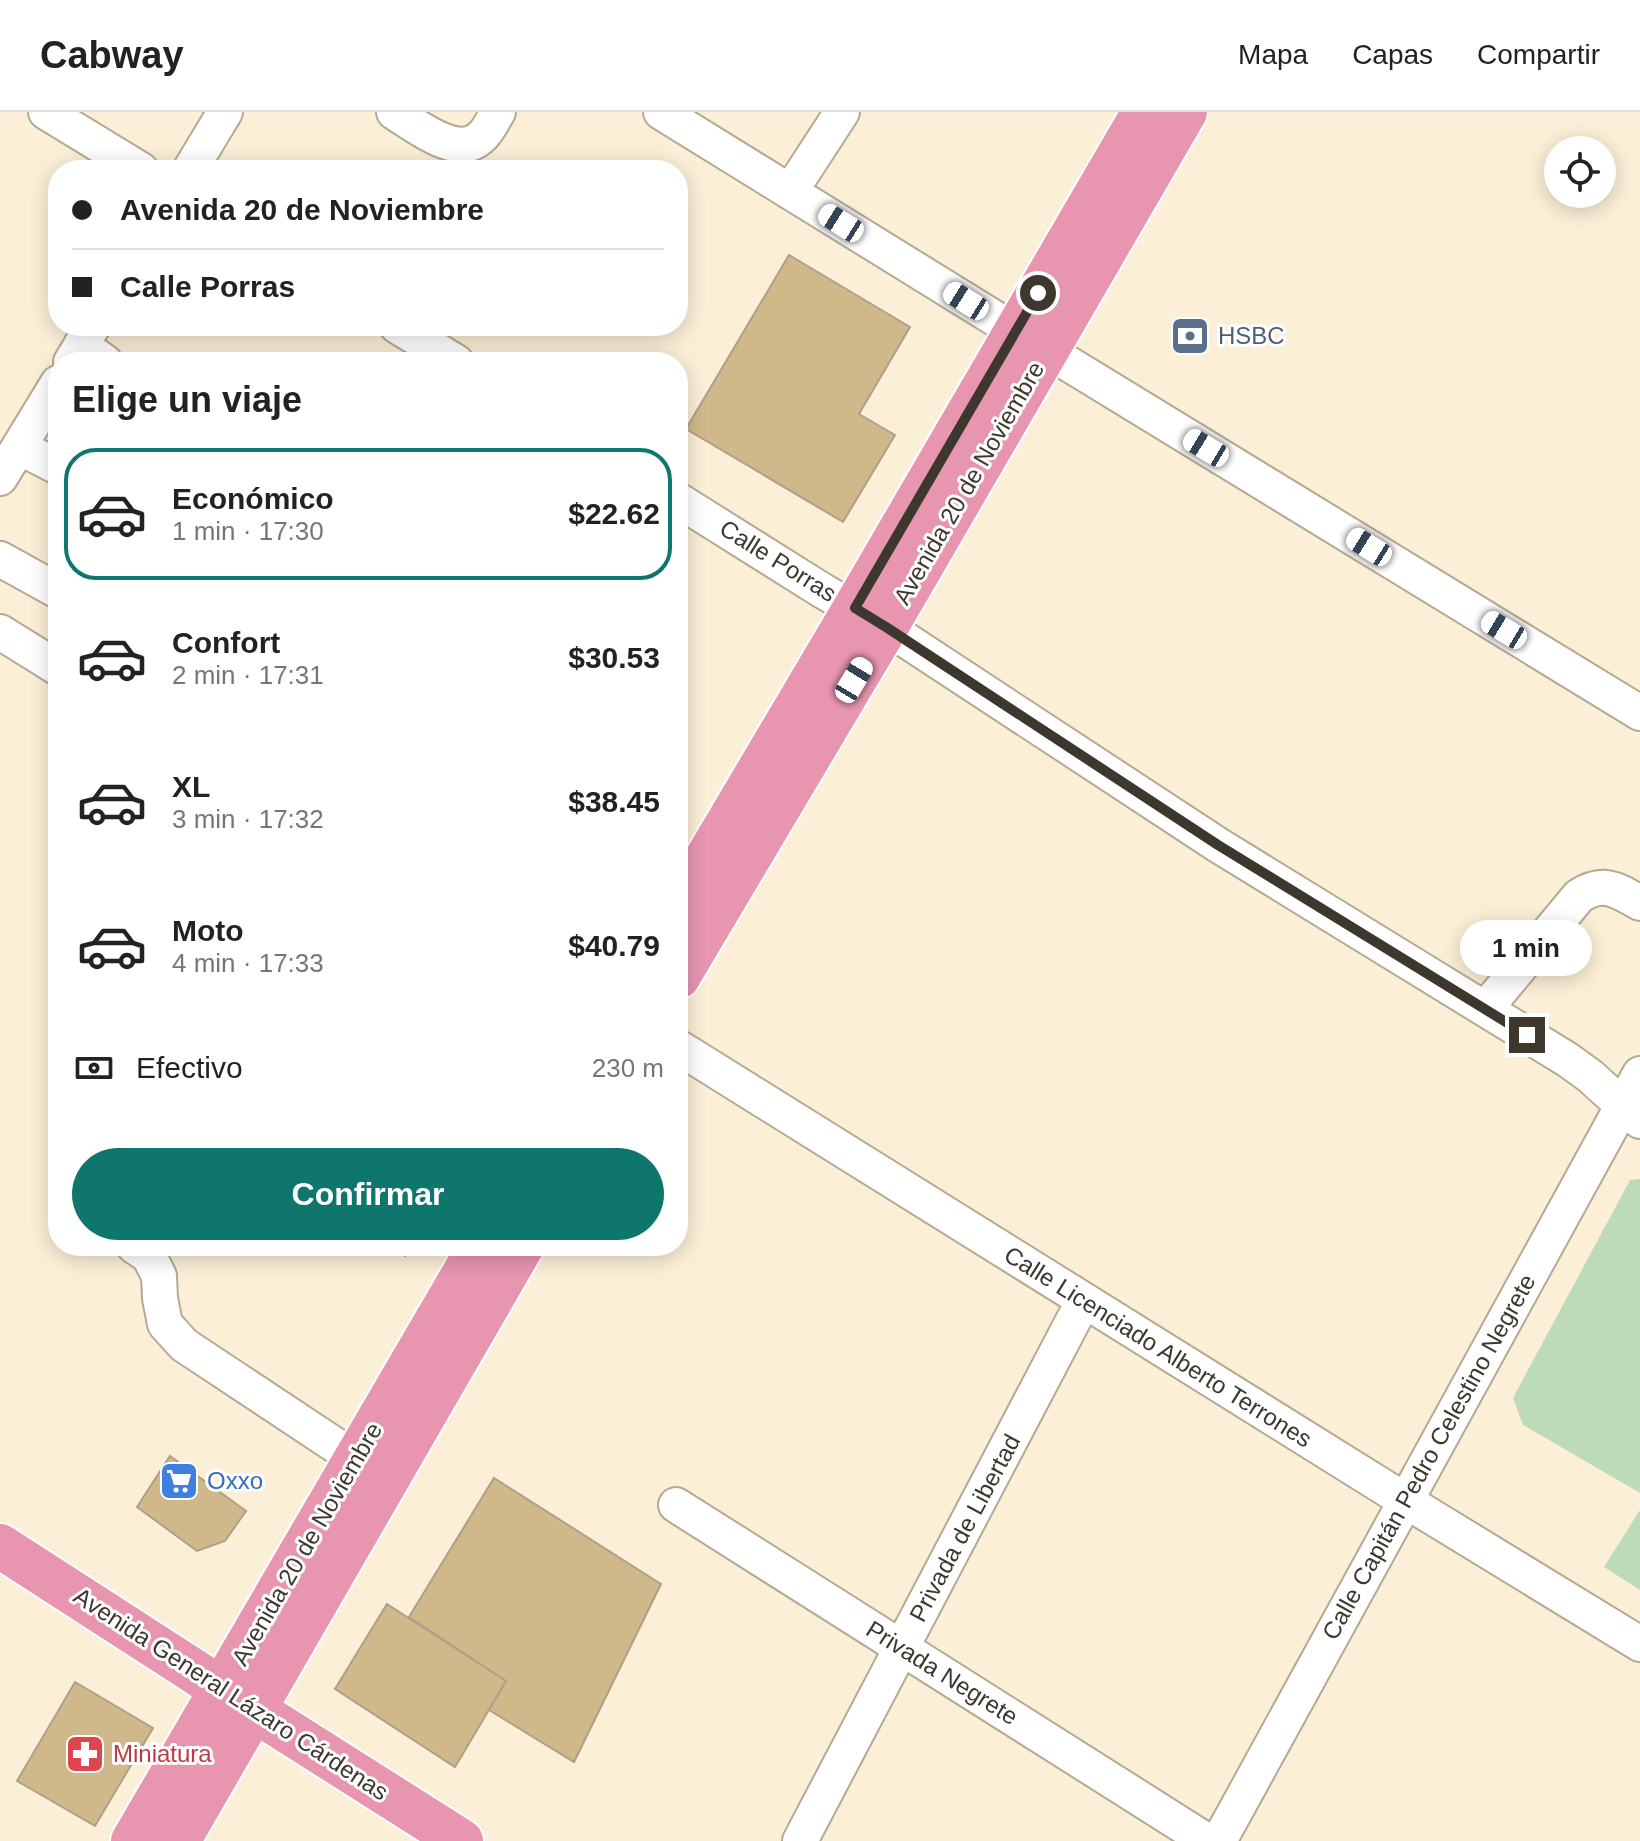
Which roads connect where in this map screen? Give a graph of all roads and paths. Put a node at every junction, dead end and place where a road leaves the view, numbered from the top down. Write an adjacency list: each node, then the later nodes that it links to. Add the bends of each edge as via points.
1 (46, 112): 9 (street)
2 (225, 112): 10 (street)
3 (394, 112): 4 (street, via 448,144 464,145 483,137)
4 (498, 112)
5 (661, 112): 11 (street)
6 (842, 112): 11 (street)
7 (1144, 112): 13 (main road, Avenida 20 de Noviembre)
8 (1185, 112): 13 (main road, Avenida 20 de Noviembre)
9 (125, 160)
10 (196, 160)
11 (790, 192): 13 (street)
12 (413, 336): 14 (street)
13 (1031, 341): 22 (main road, Avenida 20 de Noviembre); 25 (street)
14 (440, 352)
15 (48, 399): 16 (street)
16 (19, 447): 17 (street); 18 (street)
17 (48, 462)
18 (0, 478)
19 (688, 506): 22 (street, Calle Porras)
20 (0, 559): 21 (street)
21 (48, 585)
22 (870, 617): 26 (main road, Avenida 20 de Noviembre); 28 (main road, Avenida 20 de Noviembre); 29 (street, Calle Porras, via 1218,845)
23 (0, 632): 24 (street)
24 (48, 662)
25 (1640, 713)
26 (688, 892)
27 (1640, 903): 29 (street, via 1617,889 1588,889)
28 (688, 958)
29 (1485, 1009): 32 (street, Calle Porras, via 1568,1060)
30 (688, 1053): 36 (street, Calle Licenciado Alberto Terrones)
31 (1640, 1074): 32 (street, Calle Capitán Pedro Celestino Negrete)
32 (1631, 1114): 38 (street, Calle Capitán Pedro Celestino Negrete)
33 (149, 1256): 37 (street, via 159,1276 165,1324 184,1345)
34 (474, 1256): 37 (main road, Avenida 20 de Noviembre)
35 (516, 1256): 43 (main road, Avenida 20 de Noviembre)
36 (1084, 1300): 38 (street, Calle Licenciado Alberto Terrones); 42 (street, Privada de Libertad)
37 (356, 1459): 43 (main road, Avenida 20 de Noviembre)
38 (1406, 1501): 41 (street, Calle Licenciado Alberto Terrones); 49 (street, Calle Capitán Pedro Celestino Negrete)
39 (676, 1505): 42 (street, Privada Negrete)
40 (0, 1546): 43 (main road, Avenida General Lázaro Cárdenas)
41 (1640, 1644)
42 (902, 1647): 47 (street, Privada de Libertad); 48 (street, Privada Negrete)
43 (238, 1700): 44 (main road, Avenida 20 de Noviembre); 45 (main road, Avenida 20 de Noviembre); 46 (main road, Avenida General Lázaro Cárdenas)
44 (133, 1841)
45 (178, 1841)
46 (461, 1841)
47 (800, 1841)
48 (1207, 1841)
49 (1219, 1841)

